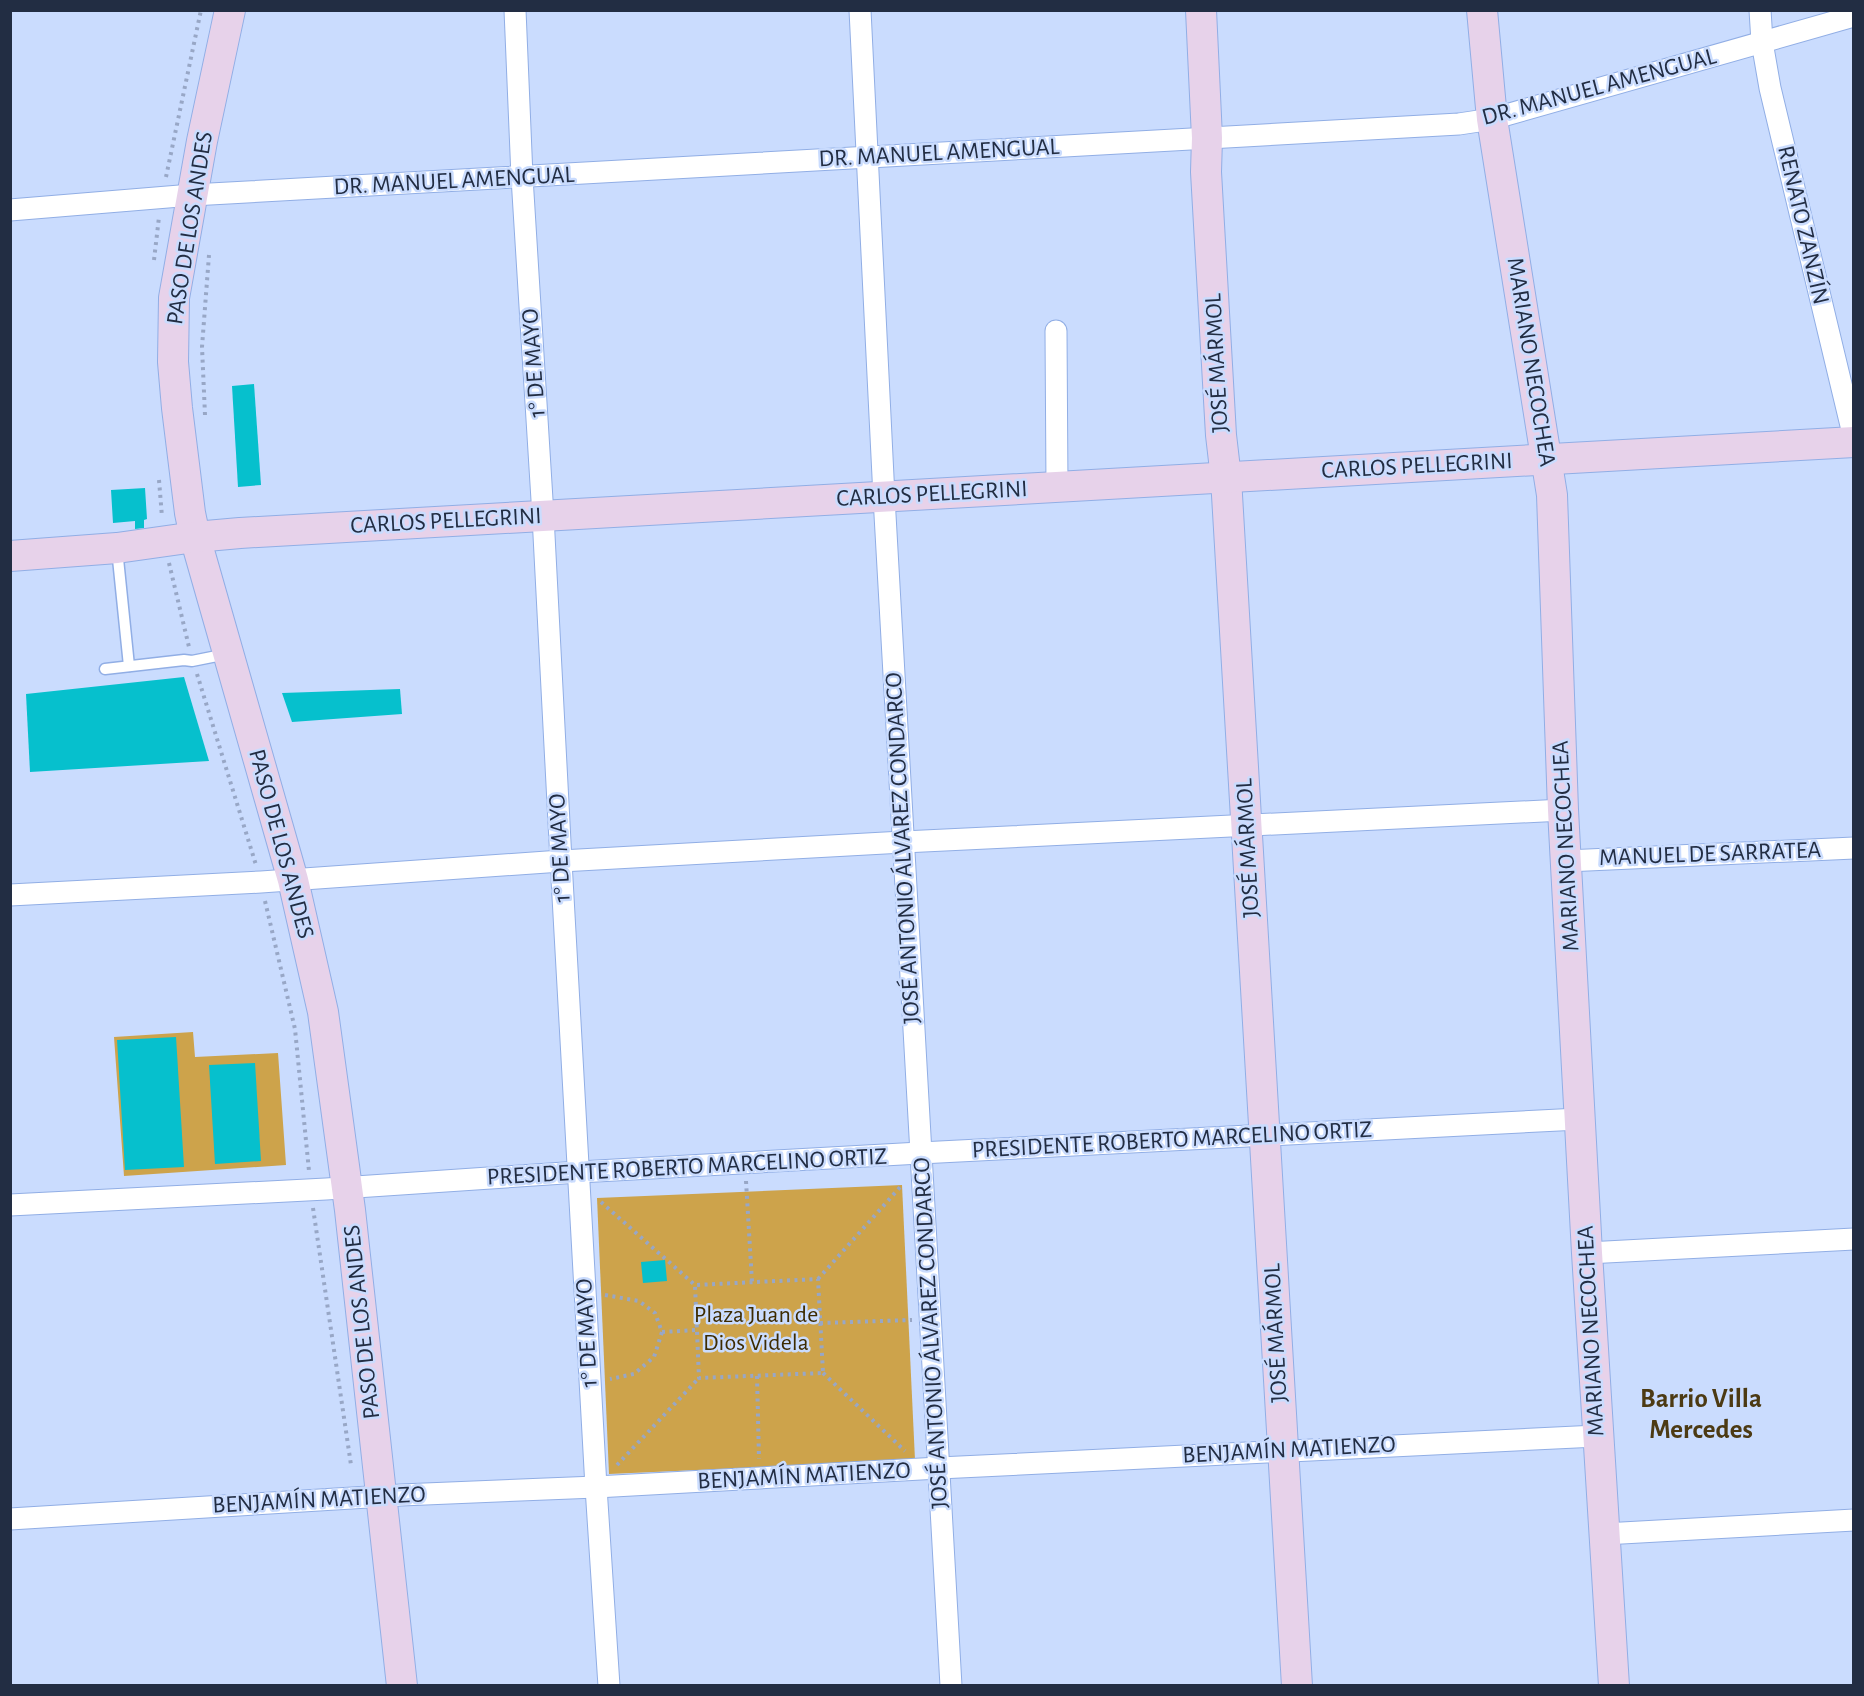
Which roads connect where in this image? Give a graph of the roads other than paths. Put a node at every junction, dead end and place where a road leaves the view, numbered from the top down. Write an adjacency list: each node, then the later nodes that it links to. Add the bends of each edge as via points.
1 (230, 10): 13 (street, PASO DE LOS ANDES)
2 (515, 10): 12 (street, 1° DE MAYO)
3 (860, 10): 11 (street, JOSÉ ANTONIO ÁLVAREZ CONDARCO)
4 (1201, 10): 10 (street, JOSÉ MÁRMOL)
5 (1482, 10): 9 (street, MARIANO NECOCHEA)
6 (1760, 10): 8 (street, RENATO ZANZÍN)
7 (1854, 16): 8 (street, DR. MANUEL AMENGUAL)
8 (1762, 42): 9 (street, DR. MANUEL AMENGUAL); 16 (street, RENATO ZANZÍN)
9 (1492, 119): 10 (street, DR. MANUEL AMENGUAL); 18 (street, MARIANO NECOCHEA)
10 (1207, 138): 11 (street, DR. MANUEL AMENGUAL); 19 (street, JOSÉ MÁRMOL)
11 (867, 157): 12 (street, DR. MANUEL AMENGUAL); 21 (street, JOSÉ ANTONIO ÁLVAREZ CONDARCO)
12 (522, 177): 13 (street, DR. MANUEL AMENGUAL); 22 (street, 1° DE MAYO)
13 (192, 195): 14 (street, DR. MANUEL AMENGUAL); 23 (street, PASO DE LOS ANDES, via 172,328 177,408)
14 (10, 210)
15 (1056, 331): 20 (street)
16 (1854, 438)
17 (1854, 442): 18 (street, CARLOS PELLEGRINI)
18 (1547, 458): 19 (street, CARLOS PELLEGRINI); 29 (street, MARIANO NECOCHEA, via 1552,495)
19 (1226, 478): 20 (street, CARLOS PELLEGRINI); 30 (street, JOSÉ MÁRMOL)
20 (1057, 487): 21 (street, CARLOS PELLEGRINI)
21 (884, 497): 22 (street, CARLOS PELLEGRINI); 31 (street, JOSÉ ANTONIO ÁLVAREZ CONDARCO)
22 (543, 516): 23 (street, CARLOS PELLEGRINI); 33 (street, 1° DE MAYO)
23 (195, 537): 24 (street, CARLOS PELLEGRINI); 26 (street, PASO DE LOS ANDES)
24 (117, 548): 25 (street, CARLOS PELLEGRINI); 27 (lane)
25 (10, 556)
26 (227, 654): 27 (lane); 35 (street, PASO DE LOS ANDES)
27 (129, 666): 28 (lane)
28 (105, 669)
29 (1563, 810): 30 (street); 34 (street, MARIANO NECOCHEA)
30 (1247, 825): 31 (street); 38 (street, JOSÉ MÁRMOL)
31 (903, 842): 33 (street); 39 (street, JOSÉ ANTONIO ÁLVAREZ CONDARCO)
32 (1854, 848): 34 (street, MANUEL DE SARRATEA)
33 (561, 861): 35 (street); 40 (street, 1° DE MAYO)
34 (1566, 861): 37 (street, MARIANO NECOCHEA)
35 (293, 880): 36 (street); 41 (street, PASO DE LOS ANDES, via 323,1012)
36 (10, 895)
37 (1579, 1119): 38 (street, PRESIDENTE ROBERTO MARCELINO ORTIZ); 44 (street, MARIANO NECOCHEA)
38 (1264, 1136): 39 (street, PRESIDENTE ROBERTO MARCELINO ORTIZ); 46 (street, JOSÉ MÁRMOL)
39 (920, 1153): 40 (street, PRESIDENTE ROBERTO MARCELINO ORTIZ); 47 (street, JOSÉ ANTONIO ÁLVAREZ CONDARCO)
40 (579, 1172): 41 (street, PRESIDENTE ROBERTO MARCELINO ORTIZ); 48 (street, 1° DE MAYO)
41 (346, 1188): 42 (street, PRESIDENTE ROBERTO MARCELINO ORTIZ); 49 (street, PASO DE LOS ANDES)
42 (10, 1205)
43 (1854, 1239): 44 (street)
44 (1587, 1253): 45 (street, MARIANO NECOCHEA)
45 (1598, 1436): 46 (street, BENJAMÍN MATIENZO); 52 (street, MARIANO NECOCHEA)
46 (1283, 1450): 47 (street, BENJAMÍN MATIENZO); 56 (street, JOSÉ MÁRMOL)
47 (939, 1468): 48 (street, BENJAMÍN MATIENZO, via 759,1478); 55 (street, JOSÉ ANTONIO ÁLVAREZ CONDARCO)
48 (602, 1480): 49 (street, BENJAMÍN MATIENZO); 54 (street, 1° DE MAYO)
49 (368, 1497): 50 (street, BENJAMÍN MATIENZO); 53 (street, PASO DE LOS ANDES)
50 (10, 1519)
51 (1854, 1520): 52 (street)
52 (1604, 1534): 57 (street, MARIANO NECOCHEA)
53 (402, 1686)
54 (609, 1686)
55 (951, 1686)
56 (1297, 1686)
57 (1614, 1686)

